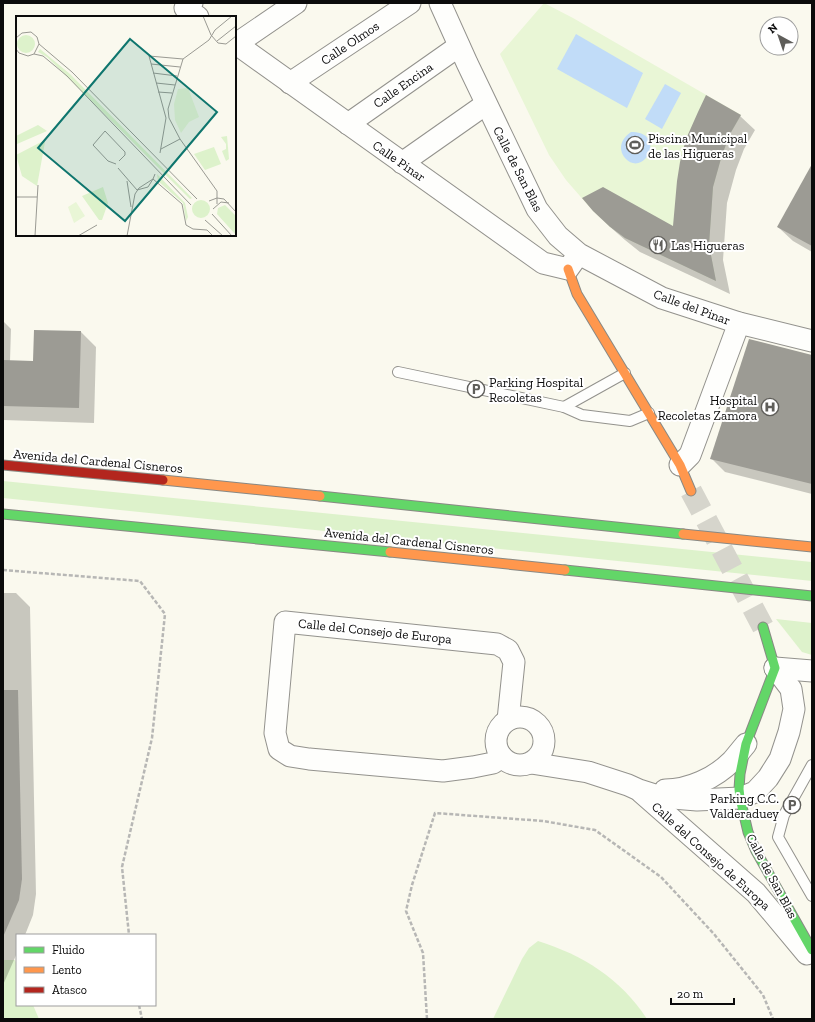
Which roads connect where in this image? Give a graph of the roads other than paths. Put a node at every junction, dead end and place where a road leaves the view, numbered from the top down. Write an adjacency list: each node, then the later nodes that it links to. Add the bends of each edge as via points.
1 (296, 3): 4 (street)
2 (410, 3): 6 (street, Calle Olmos)
3 (440, 3): 5 (street, Calle de San Blas)
4 (236, 44): 6 (street, Calle Pinar)
5 (459, 46): 7 (street, Calle de San Blas); 8 (street, Calle Encina)
6 (290, 83): 8 (street, Calle Pinar)
7 (486, 104): 9 (street); 10 (street, Calle de San Blas, via 536,209 558,236)
8 (348, 124): 9 (street, Calle Pinar)
9 (402, 163): 10 (street, Calle Pinar, via 543,263)
10 (573, 262): 11 (street, Calle del Pinar, via 662,298); 14 (main road, Calle de San Blas, via 577,294)
11 (739, 323): 12 (street, Calle del Pinar); 18 (street, via 690,455)
12 (812, 342)
13 (398, 372): 15 (lane)
14 (625, 373): 15 (lane); 16 (main road, Calle de San Blas)
15 (564, 407): 16 (lane, via 582,415 630,421)
16 (649, 413): 18 (main road, Calle de San Blas)
17 (3, 465): 21 (main road, Avenida del Cardenal Cisneros)
18 (680, 465): 19 (main road, Calle de San Blas)
19 (691, 491)
20 (3, 514): 22 (main road, Avenida del Cardenal Cisneros)
21 (812, 547)
22 (812, 596)
23 (763, 627): 24 (main road)
24 (775, 668): 25 (street); 27 (main road, Calle de San Blas); 32 (street, via 791,689 794,709 789,732 780,759 768,778 755,792)
25 (812, 671)
26 (508, 720): 28 (street, via 497,732 495,740); 28 (street, Calle del Consejo de Europa, via 514,662 508,650 497,644 285,622 275,732 279,749 290,756 443,771 493,763); 29 (street, via 516,717 527,718 538,724 542,731 543,748 540,756)
27 (746, 744): 31 (street, Calle del Consejo de Europa, via 731,761 698,783 676,790); 32 (main road, Calle de San Blas, via 740,774)
28 (502, 756): 29 (street, via 507,762 515,765)
29 (531, 763): 31 (street, Calle del Consejo de Europa, via 588,772)
30 (812, 765): 33 (lane, via 784,815 778,837)
31 (639, 790): 32 (street, Calle del Consejo de Europa, via 661,797 697,800); 35 (street, Calle del Consejo de Europa, via 756,893)
32 (740, 798): 34 (main road, Calle de San Blas, via 748,832 756,851)
33 (812, 896)
34 (812, 950)
35 (812, 960)

